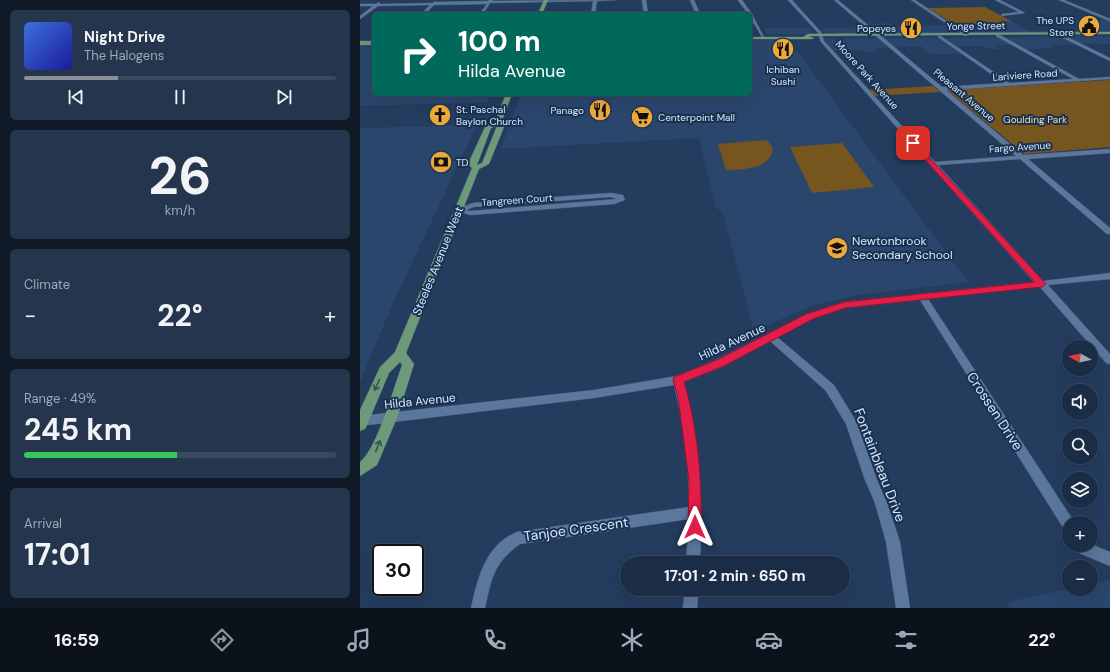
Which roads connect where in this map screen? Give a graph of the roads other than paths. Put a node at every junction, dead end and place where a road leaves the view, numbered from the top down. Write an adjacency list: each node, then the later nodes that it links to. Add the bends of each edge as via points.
1 (383, 0): 17 (street)
2 (437, 0): 15 (street)
3 (595, 0): 4 (street); 13 (street); 21 (street)
4 (614, 0)
5 (644, 0): 22 (street)
6 (692, 0): 23 (street)
7 (740, 0): 24 (street)
8 (790, 0): 35 (street, Moore Park Avenue)
9 (836, 0): 33 (street, Pleasant Avenue)
10 (913, 0): 31 (street)
11 (996, 0): 25 (street, via 1024,13)
12 (1062, 0): 28 (street)
13 (546, 1): 14 (street); 20 (main road)
14 (490, 2): 15 (street); 19 (street)
15 (433, 4): 17 (street); 18 (street)
16 (360, 5): 17 (street)
17 (377, 5): 27 (street)
18 (426, 12)
19 (482, 12)
20 (541, 12)
21 (594, 12)
22 (646, 12)
23 (697, 12)
24 (749, 12)
25 (1002, 15)
26 (752, 17): 37 (street)
27 (360, 18)
28 (1110, 20)
29 (1110, 33): 30 (main road, Yonge Street)
30 (1058, 34): 32 (main road, Yonge Street); 40 (street)
31 (966, 35): 32 (main road, Yonge Street); 34 (main road, Yonge Street)
32 (997, 35): 42 (street)
33 (878, 36): 34 (main road, Yonge Street); 35 (main road, Yonge Street); 44 (street, Pleasant Avenue)
34 (939, 36): 43 (street)
35 (821, 37): 37 (main road, Yonge Street); 51 (street, Moore Park Avenue)
36 (752, 38): 37 (main road, Yonge Street)
37 (764, 38)
38 (360, 43): 39 (main road)
39 (372, 43)
40 (1110, 60)
41 (1110, 78): 42 (street, Lariviere Road)
42 (1079, 80): 43 (street, Lariviere Road)
43 (1010, 85): 44 (street, Lariviere Road)
44 (941, 89): 50 (street, Pleasant Avenue)
45 (507, 96): 46 (main road, Steeles Avenue West)
46 (498, 123): 47 (main road, Steeles Avenue West, via 501,127); 48 (main road, Steeles Avenue West, via 488,128)
47 (492, 147): 48 (main road); 52 (main road, Steeles Avenue West, via 485,164)
48 (480, 148): 52 (main road, Steeles Avenue West, via 472,164)
49 (1109, 151): 50 (street, Fargo Avenue)
50 (1020, 157): 51 (street, Fargo Avenue); 55 (street, Pleasant Avenue)
51 (932, 164): 57 (street, Moore Park Avenue)
52 (476, 168): 54 (main road, Steeles Avenue West)
53 (601, 199): 54 (street, Tangreen Court, via 470,213)
54 (459, 210): 60 (main road, Steeles Avenue West)
55 (1110, 232)
56 (1110, 276): 57 (street, Hilda Avenue)
57 (1042, 284): 58 (street, Hilda Avenue); 61 (street, Moore Park Avenue)
58 (922, 296): 59 (street, Hilda Avenue, via 844,306 810,316); 67 (street, Crossen Drive)
59 (772, 338): 62 (street, Hilda Avenue); 74 (street, Fontainbleau Drive, via 830,388 851,423 893,542)
60 (400, 354): 63 (main road, via 408,364); 64 (main road, Steeles Avenue West, one-way to 64, via 384,370)
61 (1110, 360)
62 (678, 380): 63 (street, Hilda Avenue, via 594,394); 66 (street, via 696,481)
63 (390, 418): 64 (street, Hilda Avenue); 65 (main road, one-way to 63, via 372,460)
64 (360, 422)
65 (360, 470)
66 (694, 512): 69 (street); 72 (street, Tanjoe Crescent, via 517,538 491,560)
67 (1063, 516)
68 (1093, 552): 70 (street)
69 (693, 556)
70 (1110, 559)
71 (691, 596): 73 (street)
72 (478, 608)
73 (690, 608)
74 (903, 608)

